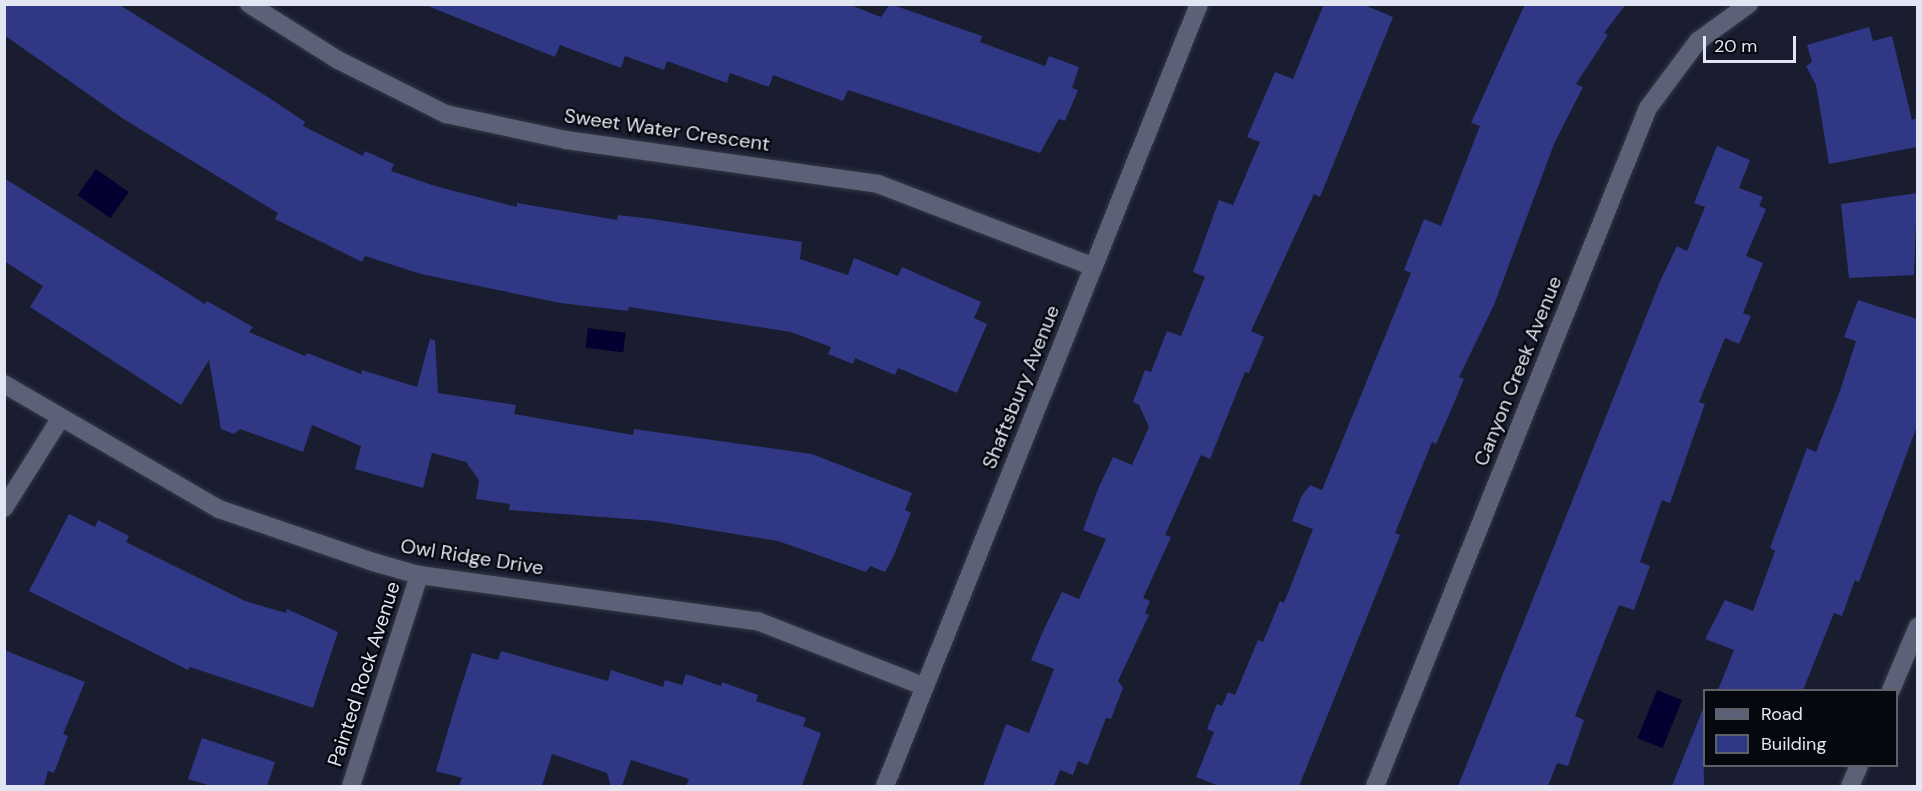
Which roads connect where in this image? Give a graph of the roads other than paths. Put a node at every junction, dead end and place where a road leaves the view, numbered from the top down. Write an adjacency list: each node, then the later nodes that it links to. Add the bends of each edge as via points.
1 (249, 4): 4 (street, Sweet Water Crescent, via 338,60 446,114 554,138 878,184)
2 (1199, 4): 4 (street, Shaftsbury Avenue)
3 (1749, 4): 15 (street, Canyon Creek Avenue, via 1698,41 1647,108)
4 (1094, 267): 10 (street, Shaftsbury Avenue)
5 (4, 384): 6 (street, Owl Ridge Drive)
6 (60, 419): 7 (street); 8 (street, Owl Ridge Drive, via 219,509)
7 (4, 508)
8 (419, 575): 10 (street, Owl Ridge Drive, via 757,621); 13 (street, Painted Rock Avenue)
9 (1917, 627): 11 (street)
10 (924, 687): 14 (street, Shaftsbury Avenue)
11 (1891, 689)
12 (1858, 767): 16 (street)
13 (351, 786)
14 (885, 786)
15 (1375, 786)
16 (1851, 786)

